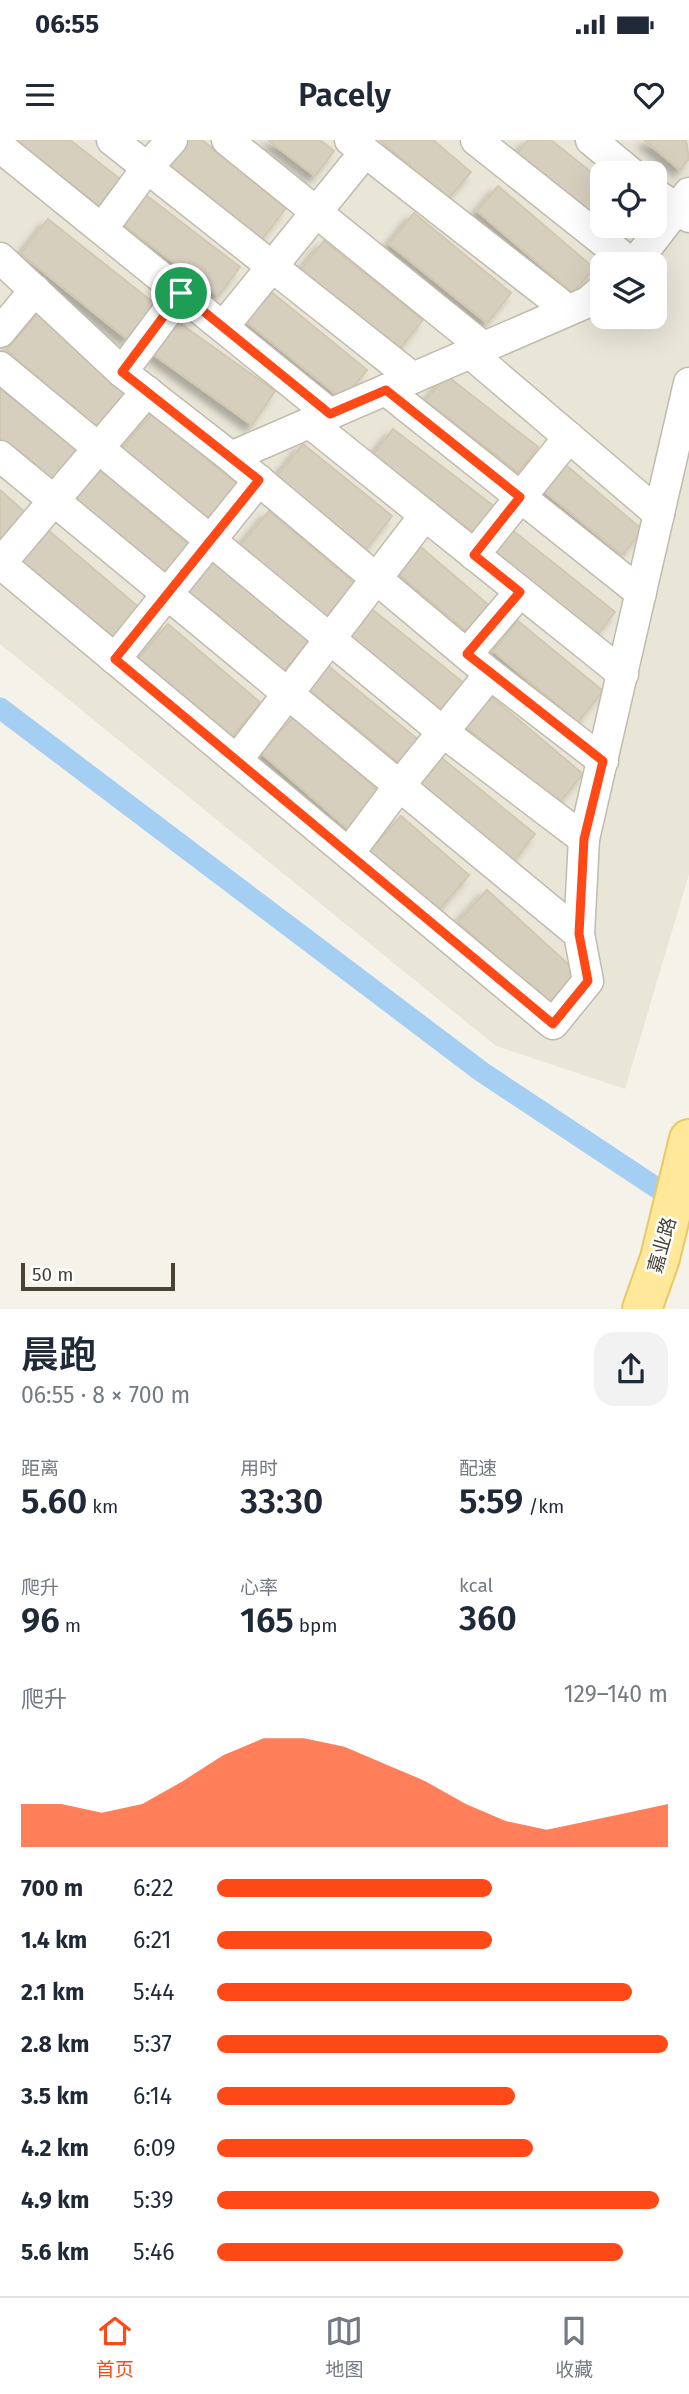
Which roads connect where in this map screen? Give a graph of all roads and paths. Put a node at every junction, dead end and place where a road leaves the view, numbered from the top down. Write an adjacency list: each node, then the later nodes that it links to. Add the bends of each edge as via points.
1 (112, 140): 9 (street)
2 (172, 140): 9 (street)
3 (227, 140): 12 (street)
4 (476, 140): 14 (street)
5 (591, 140): 8 (street)
6 (357, 146): 12 (street); 21 (street)
7 (0, 147): 13 (street)
8 (616, 161)
9 (147, 168): 13 (street); 17 (street)
10 (667, 198): 11 (street)
11 (685, 207): 15 (street)
12 (316, 212): 17 (street); 24 (street)
13 (102, 229): 19 (street)
14 (618, 252)
15 (644, 252)
16 (0, 258): 18 (street)
17 (273, 268): 22 (street); 28 (street)
18 (35, 290): 23 (street); 26 (street)
19 (181, 293): 22 (street); 26 (street)
20 (590, 300): 21 (street)
21 (568, 310): 24 (street)
22 (223, 327): 30 (street)
23 (0, 332)
24 (477, 350): 28 (street); 31 (street)
25 (0, 367): 32 (street)
26 (122, 372): 29 (street)
27 (689, 383): 38 (street)
28 (399, 384): 30 (street); 36 (street)
29 (146, 391): 32 (street); 34 (street)
30 (320, 418): 34 (street); 39 (street)
31 (569, 438): 36 (street); 38 (street)
32 (96, 448): 37 (street); 40 (street)
33 (0, 456): 37 (street)
34 (231, 457): 35 (street)
35 (259, 480): 40 (street); 43 (street)
36 (520, 497): 41 (street); 46 (street)
37 (53, 498): 42 (street); 45 (street)
38 (659, 514): 46 (street)
39 (425, 515): 41 (street); 43 (street)
40 (211, 539): 45 (street); 47 (street)
41 (474, 555): 44 (street)
42 (0, 564): 49 (street)
43 (378, 578): 47 (street); 48 (street)
44 (520, 592): 48 (street); 51 (street)
45 (169, 593): 49 (street); 52 (street)
46 (641, 593): 51 (street)
47 (330, 636): 52 (street); 53 (street)
48 (467, 654): 50 (street)
49 (115, 659): 54 (street)
50 (490, 674): 53 (street); 55 (street)
51 (623, 674): 55 (street)
52 (288, 690): 54 (street); 56 (street)
53 (443, 732): 56 (street); 57 (street)
54 (237, 760): 58 (street)
55 (603, 761): 57 (street)
56 (398, 786): 58 (street); 59 (street)
57 (584, 839): 59 (street)
58 (349, 853): 59 (street, via 553,1024 588,981)
59 (579, 934)
60 (687, 1148): 61 (main road, 嘉业路)
61 (674, 1272): 62 (main road, 嘉业路)
62 (642, 1309)

